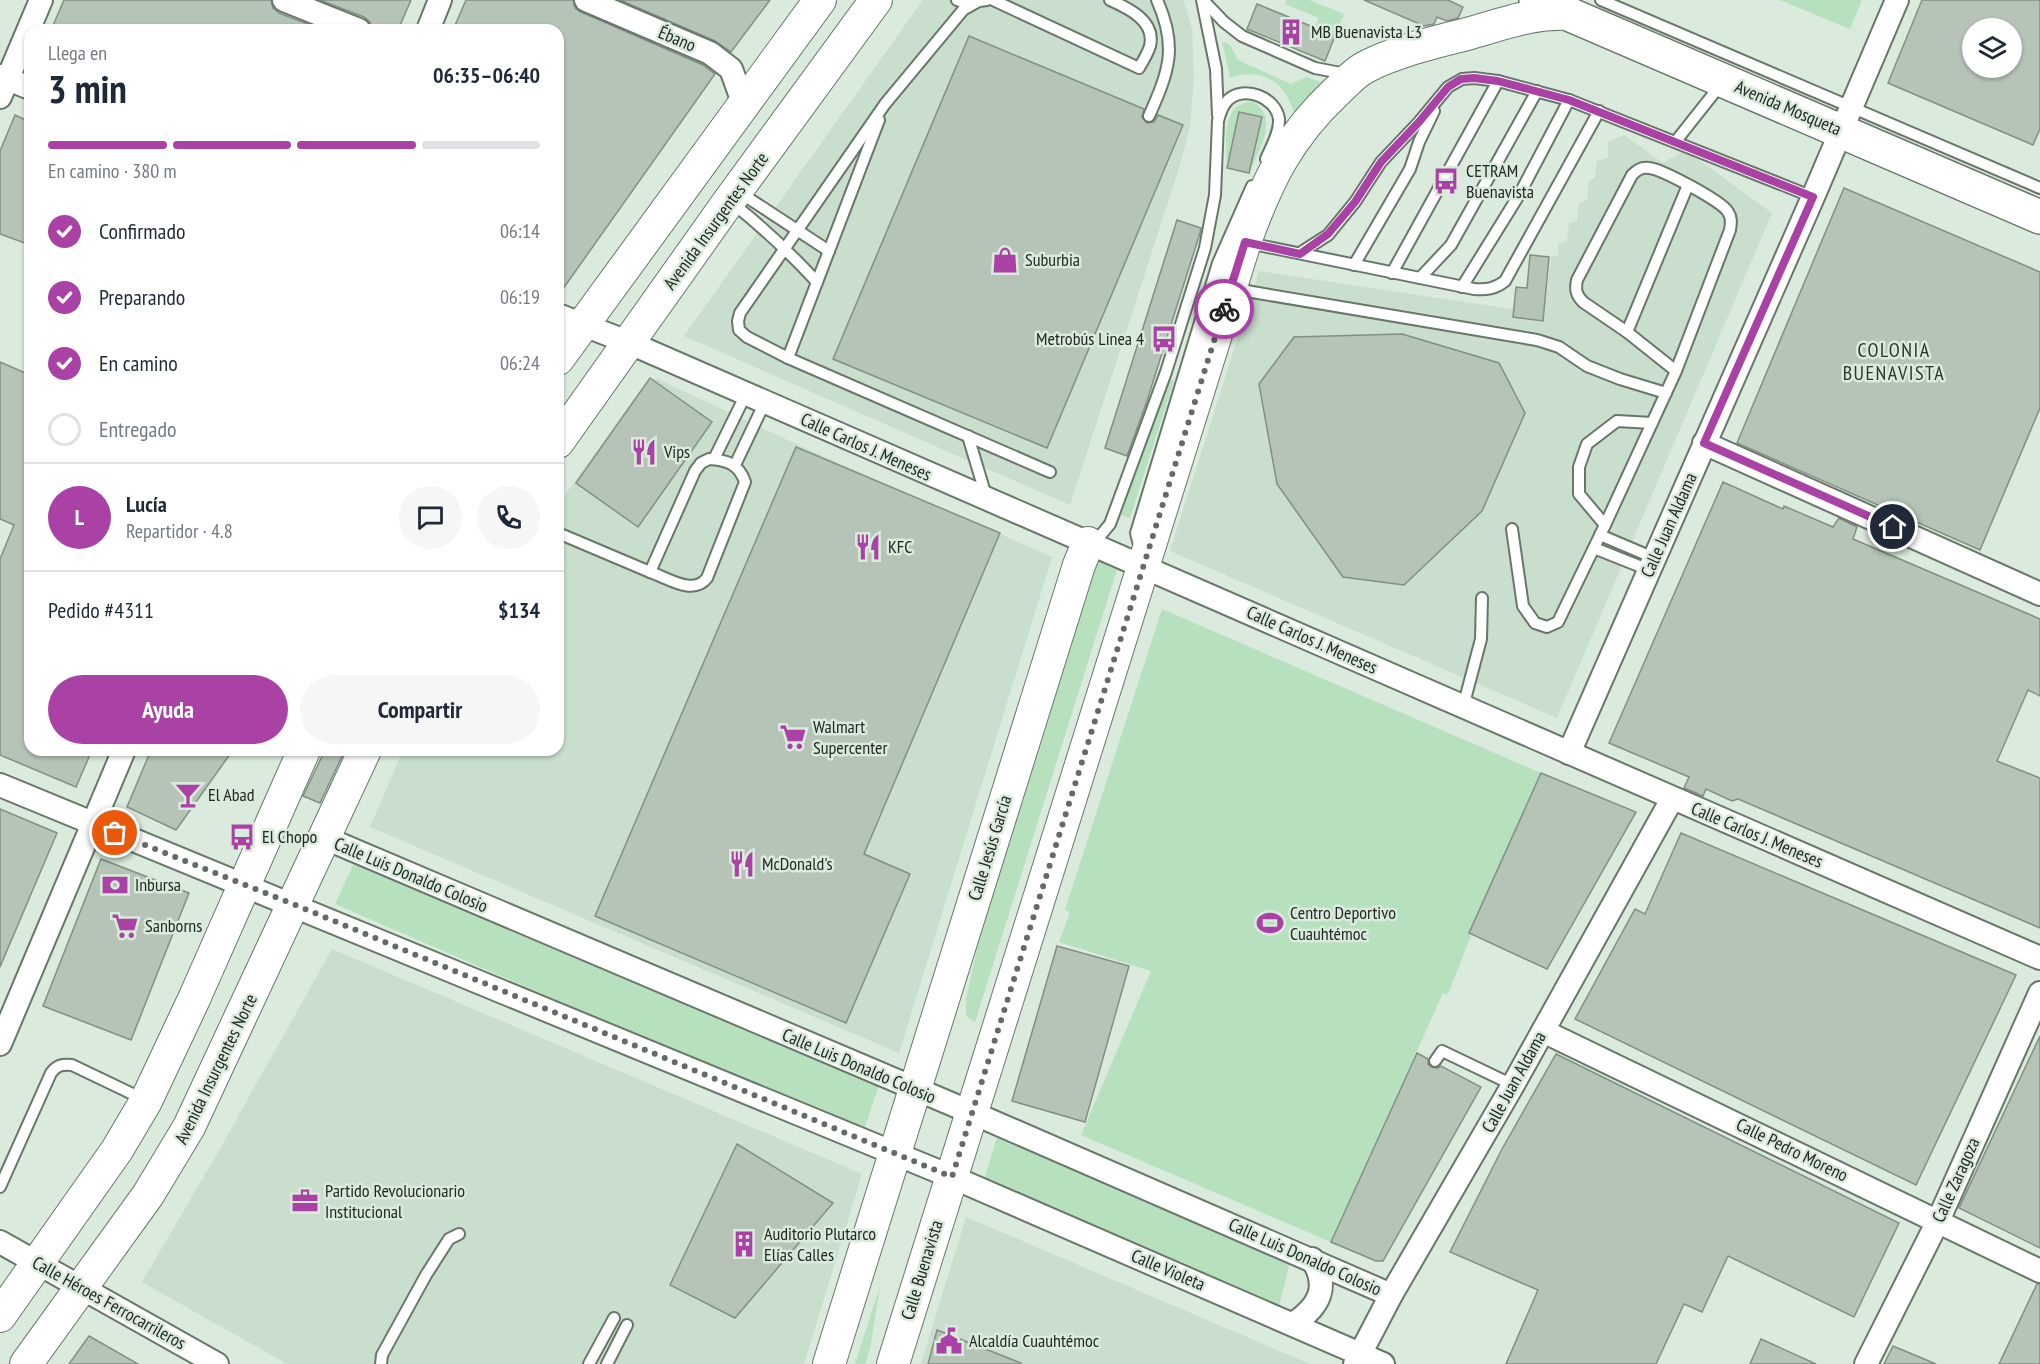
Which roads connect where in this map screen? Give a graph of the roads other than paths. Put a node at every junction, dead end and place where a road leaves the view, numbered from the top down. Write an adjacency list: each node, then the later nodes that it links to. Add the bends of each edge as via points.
1 (41, 0): 18 (street)
2 (284, 0): 19 (street)
3 (440, 0): 20 (street)
4 (585, 0): 31 (street, Ébano, via 710,53 731,69)
5 (820, 0): 31 (street)
6 (876, 0): 39 (street, Avenida Insurgentes Norte)
7 (957, 0): 16 (lane)
8 (987, 0): 16 (lane)
9 (993, 0): 10 (lane, via 1139,68 1150,45 1149,30 1131,9)
10 (1110, 0)
11 (1157, 0): 33 (lane, via 1165,19 1168,69)
12 (1202, 0): 22 (lane, via 1242,36 1315,68); 35 (lane, via 1216,69)
13 (1536, 0): 17 (main road, Avenida Mosqueta)
14 (1601, 0): 34 (lane)
15 (1897, 0): 34 (street, Calle Juan Aldama)
16 (969, 5): 30 (lane)
17 (1570, 14): 22 (street, via 1523,17 1375,62); 23 (main road, Avenida Mosqueta)
18 (30, 24)
19 (344, 24)
20 (430, 24)
21 (24, 38): 25 (street)
22 (1354, 75): 43 (street, via 1315,112 1295,138 1275,170)
23 (1724, 80): 34 (main road, Avenida Mosqueta); 36 (lane)
24 (1498, 81): 27 (lane); 28 (lane, via 1461,79); 48 (lane)
25 (3, 84): 26 (street)
26 (24, 87)
27 (1537, 91): 29 (lane); 49 (lane, via 1451,245)
28 (1439, 98): 46 (lane, via 1381,162 1328,234); 47 (lane, via 1410,169)
29 (1569, 100): 32 (lane); 52 (lane)
30 (885, 104): 42 (lane); 45 (lane)
31 (744, 105): 53 (street)
32 (1599, 111): 36 (lane); 52 (lane, via 1505,281 1485,290)
33 (1149, 116)
34 (1847, 119): 38 (lane); 40 (street, Calle Juan Aldama); 41 (main road, Avenida Mosqueta)
35 (1218, 121): 72 (lane, via 1215,195 1205,248 1166,372 1110,524); 75 (lane, via 1229,98 1243,94 1268,99 1279,120 1218,263 1136,533)
36 (1676, 141): 40 (lane)
37 (1688, 185): 54 (lane); 54 (lane, via 1654,169 1638,169 1578,280 1577,296); 58 (lane, via 1724,206 1732,222)
38 (2040, 188)
39 (733, 196): 42 (lane); 44 (lane); 56 (street, Avenida Insurgentes Norte)
40 (1813, 197): 64 (street, Calle Juan Aldama)
41 (2040, 217)
42 (796, 230): 44 (lane); 45 (lane)
43 (1245, 242): 46 (lane); 51 (street)
44 (784, 247): 50 (lane); 57 (lane, via 738,321 739,330 747,337)
45 (829, 251): 50 (lane)
46 (1300, 254): 47 (lane)
47 (1354, 265): 48 (lane)
48 (1392, 273): 49 (lane)
49 (1420, 278): 52 (lane)
50 (817, 282): 57 (lane)
51 (1231, 285): 59 (lane, via 1252,292 1537,340 1559,347 1587,366); 75 (street)
52 (1462, 287)
53 (570, 320): 55 (street); 56 (street, Calle Carlos J. Meneses)
54 (1627, 332): 58 (lane)
55 (564, 340)
56 (630, 343): 60 (street, Calle Carlos J. Meneses); 62 (street, Avenida Insurgentes Norte)
57 (788, 358): 63 (lane)
58 (1676, 371): 59 (lane)
59 (1666, 393): 61 (lane)
60 (755, 398): 65 (lane); 66 (lane); 68 (street, Calle Carlos J. Meneses)
61 (1652, 423): 70 (lane); 70 (lane, via 1617,421 1587,444 1579,467 1579,494)
62 (564, 434)
63 (968, 436): 67 (lane); 68 (lane)
64 (1704, 443): 74 (street, Calle Juan Aldama); 77 (street)
65 (714, 459): 66 (lane); 76 (lane, via 701,463 694,471)
66 (735, 465): 76 (lane, via 745,482 743,492 707,578 694,587)
67 (1050, 472)
68 (987, 500): 72 (street, Calle Carlos J. Meneses)
69 (1512, 529): 73 (lane, via 1523,606 1535,623 1547,627 1558,622)
70 (1603, 530): 73 (lane); 74 (lane)
71 (564, 536): 76 (lane)
72 (1088, 543): 75 (street, Calle Carlos J. Meneses); 96 (street, Calle Jesús García)
73 (1594, 548): 74 (lane)
74 (1651, 564): 80 (street, Calle Juan Aldama)
75 (1144, 567): 79 (street, Calle Carlos J. Meneses); 98 (street)
76 (650, 572)
77 (2040, 594)
78 (1482, 598): 79 (lane, via 1481,639)
79 (1463, 707): 80 (street, Calle Carlos J. Meneses)
80 (1569, 753): 85 (street, Calle Carlos J. Meneses)
81 (121, 756): 86 (street)
82 (301, 756): 88 (street)
83 (363, 756): 87 (street, Avenida Insurgentes Norte)
84 (0, 785): 86 (street)
85 (1672, 799): 90 (street, Calle Carlos J. Meneses); 92 (street, Calle Juan Aldama)
86 (93, 824): 88 (street); 93 (street)
87 (325, 838): 89 (street, Avenida Insurgentes Norte); 96 (street, Calle Luis Donaldo Colosio)
88 (245, 886): 89 (street); 97 (street)
89 (293, 904): 99 (street); 108 (street, Avenida Insurgentes Norte, via 189,1127 148,1195)
90 (2040, 958)
91 (2040, 993): 102 (street, Calle Zaragoza)
92 (1543, 1031): 95 (street, Calle Juan Aldama); 102 (street, Calle Pedro Moreno)
93 (0, 1044)
94 (1435, 1061): 95 (lane, via 1442,1051)
95 (1513, 1085): 109 (street, Calle Juan Aldama)
96 (914, 1089): 98 (street, Calle Luis Donaldo Colosio); 99 (street, Calle Jesús García)
97 (146, 1101): 101 (lane, via 72,1065 56,1067); 106 (street, via 117,1150)
98 (971, 1113): 100 (street); 105 (street, Calle Luis Donaldo Colosio)
99 (894, 1154): 100 (street); 120 (street)
100 (952, 1177): 112 (street, Calle Violeta); 121 (street, Calle Buenavista)
101 (0, 1187)
102 (1938, 1221): 107 (street, Calle Pedro Moreno); 123 (street, Calle Zaragoza)
103 (459, 1234): 117 (lane, via 449,1239 426,1275 382,1355)
104 (0, 1242): 106 (street, Calle Héroes Ferrocarrileros)
105 (1312, 1259): 109 (street, Calle Luis Donaldo Colosio); 112 (street, via 1321,1287 1317,1302)
106 (38, 1263): 108 (street, Calle Héroes Ferrocarrileros); 110 (street)
107 (2040, 1271)
108 (83, 1287): 115 (street, Avenida Insurgentes Norte); 116 (street, Calle Héroes Ferrocarrileros)
109 (1391, 1295): 114 (street, Calle Juan Aldama)
110 (0, 1316)
111 (614, 1318): 118 (lane)
112 (1293, 1324): 114 (street, Calle Violeta)
113 (627, 1325): 119 (lane)
114 (1358, 1359): 122 (street, Calle Violeta)
115 (26, 1364)
116 (217, 1364)
117 (381, 1364)
118 (589, 1364)
119 (607, 1364)
120 (829, 1364)
121 (893, 1364)
122 (1383, 1364)
123 (1866, 1364)

